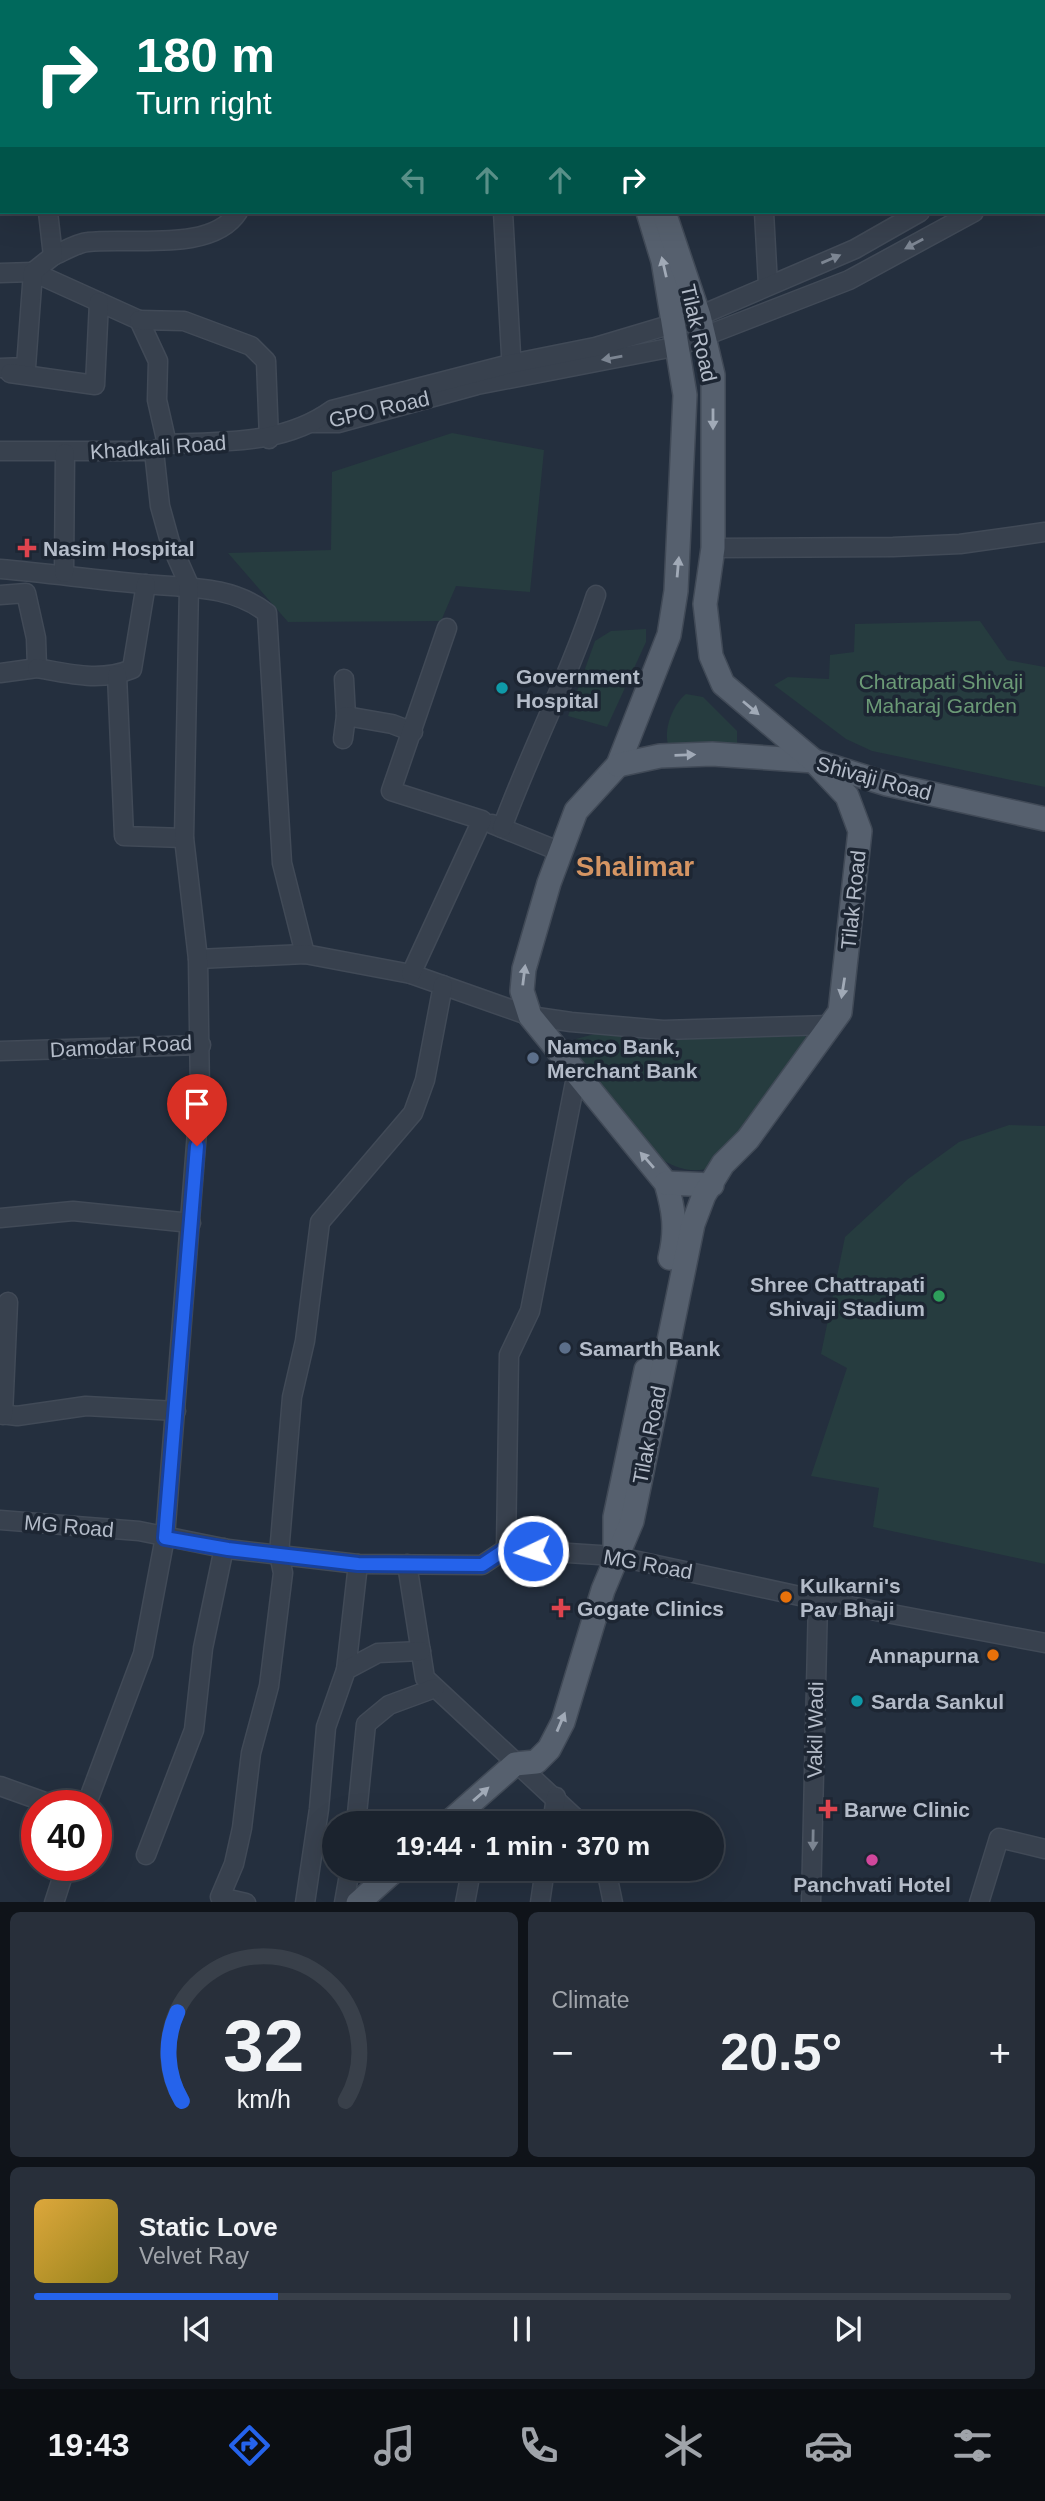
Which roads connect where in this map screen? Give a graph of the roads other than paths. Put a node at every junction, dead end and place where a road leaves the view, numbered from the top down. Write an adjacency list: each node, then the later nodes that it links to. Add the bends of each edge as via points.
1 (48, 214): 9 (street)
2 (236, 214): 9 (street, via 204,237 86,242)
3 (503, 214): 20 (street)
4 (649, 214): 15 (main road, Tilak Road, one-way to 4)
5 (665, 214): 16 (main road, Tilak Road)
6 (764, 214): 12 (street)
7 (916, 214): 12 (street, GPO Road, one-way to 7, via 855,248)
8 (969, 214): 16 (street, GPO Road, one-way to 16, via 849,280 756,314)
9 (53, 256): 11 (street)
10 (0, 272): 11 (street)
11 (33, 272): 13 (street); 19 (street, via 26,367)
12 (768, 285): 16 (street, GPO Road)
13 (99, 302): 14 (street); 19 (street, via 95,385)
14 (139, 320): 22 (street, via 184,321 251,346 266,360); 23 (street, via 158,361)
15 (675, 323): 16 (street, GPO Road); 17 (main road, Tilak Road); 18 (street, GPO Road)
16 (702, 327): 17 (street, GPO Road); 27 (main road, Tilak Road, one-way to 27, via 713,375)
17 (679, 346): 18 (street, GPO Road, one-way to 18); 45 (main road, Tilak Road, one-way to 17, via 669,635 676,591 685,395)
18 (567, 360): 20 (street, GPO Road)
19 (0, 369)
20 (512, 371): 21 (street, GPO Road, via 338,423)
21 (313, 423): 22 (street, Khadkali Road)
22 (269, 439): 23 (street, Khadkali Road)
23 (161, 448): 25 (street, Khadkali Road); 32 (street, via 160,506)
24 (0, 451): 25 (street, Khadkali Road)
25 (65, 453): 30 (street)
26 (1045, 532): 27 (street, via 960,544)
27 (713, 548): 44 (main road, Tilak Road, one-way to 44, via 705,604 711,656 723,684)
28 (0, 569): 29 (street)
29 (30, 572): 30 (street); 33 (street)
30 (64, 573): 31 (street)
31 (146, 584): 32 (street); 39 (street, via 132,669)
32 (189, 585): 51 (street, Damodar Road); 53 (street, via 249,599 267,613 282,863)
33 (26, 593): 34 (street); 37 (street)
34 (0, 595)
35 (596, 595): 49 (street, via 580,645 528,757)
36 (447, 628): 42 (street)
37 (37, 668): 38 (street); 39 (street, via 93,678)
38 (0, 673)
39 (117, 675): 51 (street, via 124,836)
40 (344, 679): 41 (street)
41 (346, 716): 42 (street); 43 (street)
42 (413, 732): 48 (street, via 391,791)
43 (343, 739)
44 (814, 761): 45 (main road, Shivaji Road, one-way to 44, via 660,755); 46 (main road, Tilak Road); 47 (main road, Shivaji Road, via 887,784)
45 (618, 765): 52 (main road, Tilak Road, via 576,811)
46 (847, 796): 50 (main road, Shivaji Road, via 875,793); 58 (main road, Tilak Road, one-way to 58, via 860,831 845,975 839,1012)
47 (1045, 819)
48 (482, 820): 49 (street); 55 (street)
49 (502, 828): 52 (street)
50 (1045, 831)
51 (184, 838): 54 (street, Damodar Road)
52 (561, 852): 57 (main road, Tilak Road, one-way to 52, via 522,991 524,969)
53 (305, 954): 54 (street); 55 (street)
54 (198, 959): 59 (street, Damodar Road)
55 (411, 974): 56 (street)
56 (443, 985): 57 (street); 73 (street, via 425,1080 413,1114 320,1222 305,1341 292,1397)
57 (530, 1016): 58 (street, via 663,1030); 61 (main road, Tilak Road)
58 (830, 1024): 63 (main road, Tilak Road, via 748,1139 723,1164)
59 (201, 1045): 60 (street, Damodar Road); 65 (street)
60 (0, 1051)
61 (576, 1077): 62 (main road, Tilak Road, one-way to 61); 72 (street, via 530,1311 509,1355)
62 (666, 1183): 63 (main road); 74 (main road, Tilak Road, via 676,1216 676,1238 615,1517)
63 (712, 1185): 74 (main road, Tilak Road, via 693,1224 632,1521)
64 (0, 1218): 65 (street, via 73,1211)
65 (191, 1223): 67 (street)
66 (8, 1302): 68 (street)
67 (176, 1411): 68 (street, via 86,1406); 70 (street)
68 (2, 1414)
69 (0, 1520): 70 (street, MG Road, via 139,1531)
70 (165, 1538): 71 (street, MG Road); 84 (street, via 143,1654)
71 (224, 1548): 73 (street, MG Road); 92 (street, via 203,1647 194,1730)
72 (506, 1549): 74 (street, MG Road); 76 (street, MG Road, via 482,1565)
73 (279, 1555): 75 (street, MG Road); 101 (street, via 282,1580 269,1686 251,1754 237,1852 220,1897)
74 (615, 1556): 77 (street, MG Road); 82 (main road, Tilak Road, one-way to 74, via 536,1762 549,1749 563,1722)
75 (358, 1564): 76 (street, MG Road); 80 (street)
76 (407, 1564): 79 (street)
77 (818, 1600): 78 (street, MG Road); 107 (street, Vakil Wadi, one-way to 107)
78 (1045, 1643)
79 (421, 1651): 80 (street, via 378,1653); 81 (street, via 425,1678)
80 (346, 1670): 102 (street, via 326,1727)
81 (435, 1688): 82 (street); 87 (street, via 388,1705 366,1724)
82 (515, 1764): 86 (street); 88 (main road, Tilak Road, one-way to 82)
83 (0, 1786): 85 (street)
84 (92, 1790)
85 (21, 1794)
86 (556, 1797): 89 (street); 90 (street)
87 (357, 1811)
88 (462, 1811)
89 (554, 1811)
90 (569, 1811)
91 (1045, 1849): 108 (street, via 999,1838)
92 (146, 1855)
93 (61, 1881): 100 (street)
94 (348, 1881): 103 (street)
95 (384, 1881): 99 (main road)
96 (469, 1881): 104 (street)
97 (543, 1881): 105 (street)
98 (609, 1881): 106 (street)
99 (366, 1900)
100 (54, 1902)
101 (246, 1902)
102 (305, 1902)
103 (344, 1902)
104 (465, 1902)
105 (540, 1902)
106 (613, 1902)
107 (811, 1902)
108 (979, 1902)

